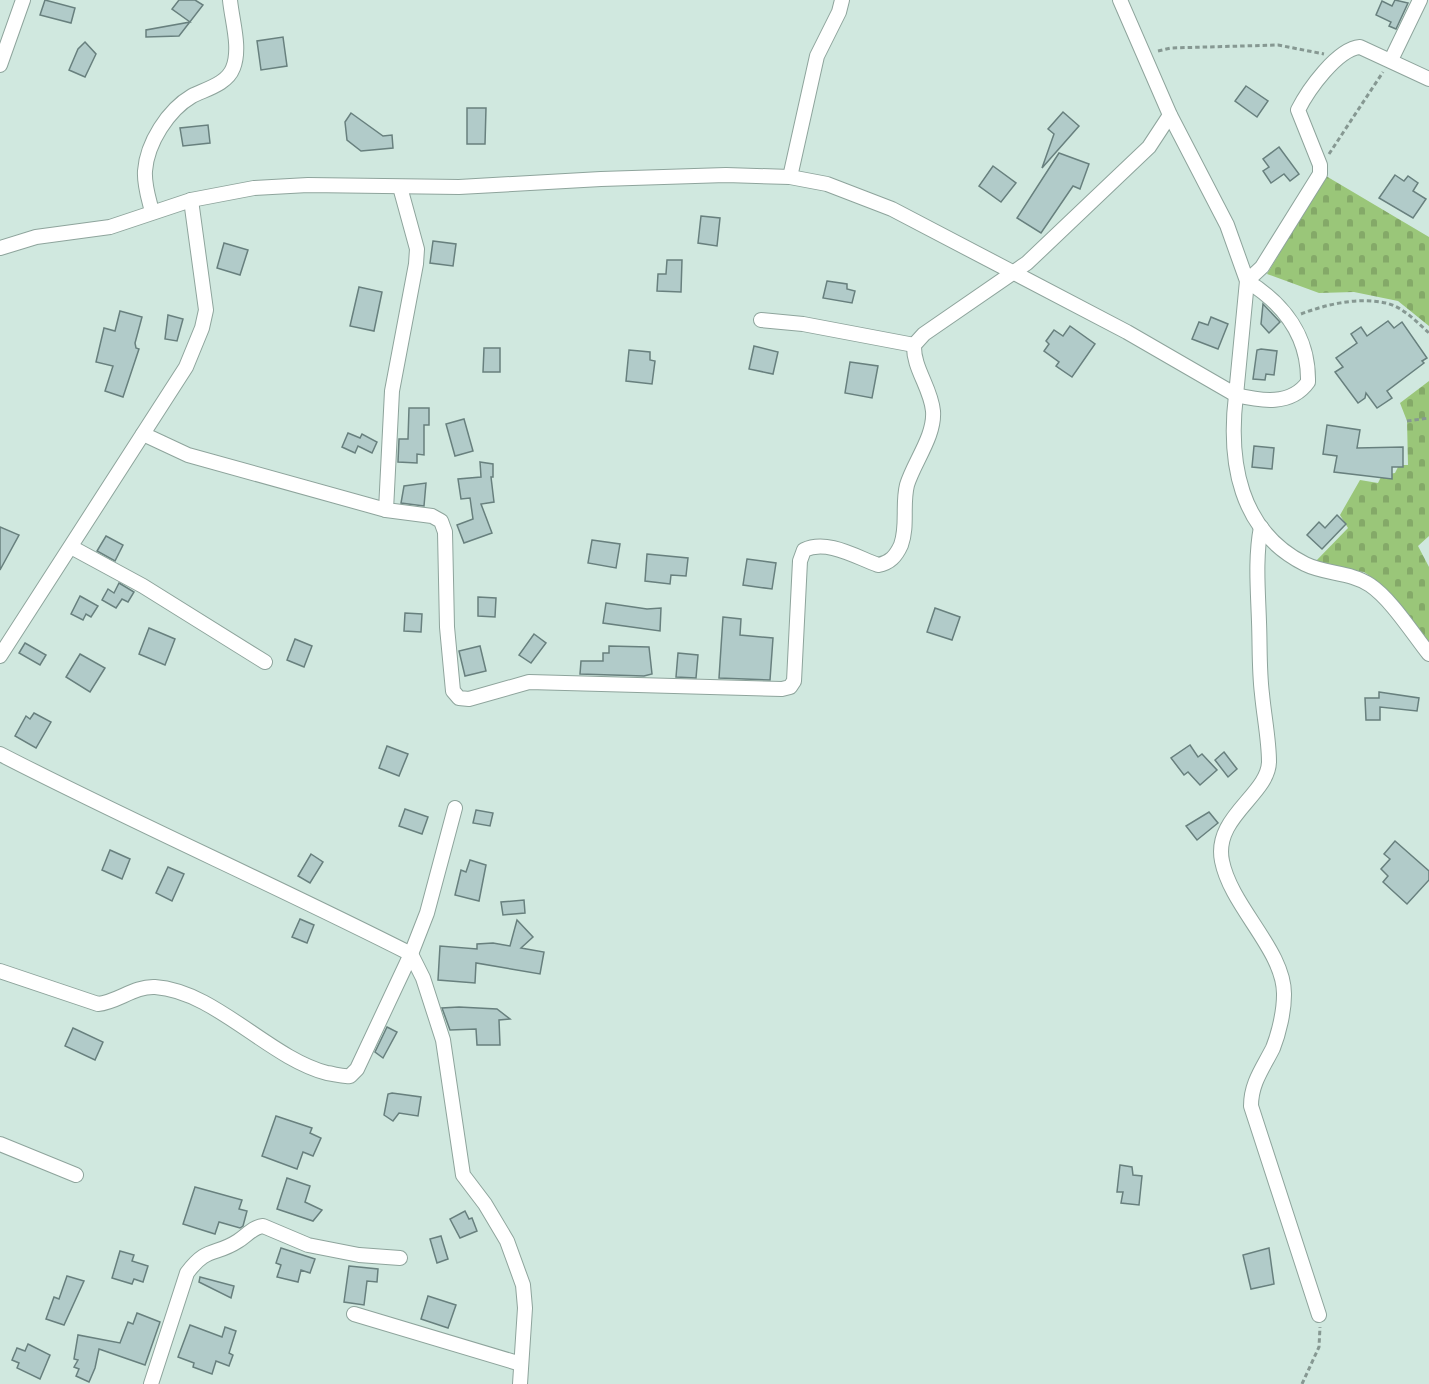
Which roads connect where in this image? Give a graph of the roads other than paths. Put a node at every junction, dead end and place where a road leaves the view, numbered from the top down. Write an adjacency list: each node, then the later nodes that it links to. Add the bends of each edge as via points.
1 (23, 0): 7 (street)
2 (230, 0): 13 (street, via 236,50 233,69 224,80 178,105 160,130 146,160)
3 (842, 0): 10 (street, via 818,56)
4 (1120, 0): 9 (street)
5 (1420, 0): 6 (street)
6 (1392, 60): 8 (street); 16 (street, via 1360,47 1349,48 1304,97 1298,110 1320,174 1262,267)
7 (0, 65)
8 (1429, 79)
9 (1170, 115): 15 (street, via 1149,147); 16 (street, via 1227,225)
10 (790, 177): 11 (street, via 726,175); 15 (street, via 827,184 892,209)
11 (400, 187): 12 (street, via 254,188); 21 (street, via 417,249 392,391)
12 (191, 200): 13 (street); 20 (street, via 206,310 186,367)
13 (152, 212): 14 (street, via 110,227 36,237)
14 (0, 248)
15 (1013, 273): 18 (street); 19 (street)
16 (1247, 281): 19 (street); 19 (street, via 1266,293 1302,339 1309,360 1308,382 1293,397 1279,400)
17 (760, 320): 18 (street)
18 (914, 345): 21 (street, via 933,411 931,428 907,486 901,544 895,556 878,565 826,546 804,550 800,561 794,681 790,687 530,682 469,699 459,698 453,691 445,532 441,521 432,516)
19 (1236, 395): 22 (street, via 1233,458 1241,490)
20 (143, 434): 21 (street, via 188,455); 23 (street)
21 (386, 510)
22 (1261, 527): 25 (street, via 1289,555 1307,565 1370,585); 35 (street, via 1257,563 1261,690 1269,762 1266,777 1240,806 1225,834 1221,858 1229,885 1280,970 1284,994 1281,1017 1274,1046 1251,1090 1251,1106)
23 (71, 547): 24 (street); 26 (street, via 143,586)
24 (1, 654)
25 (1429, 654)
26 (265, 662)
27 (0, 754): 29 (street, via 120,816 211,855)
28 (455, 808): 29 (street, via 427,913)
29 (411, 954): 30 (street, via 357,1069 346,1077 298,1064 241,1024 170,990 143,988 98,1004); 36 (street, via 443,1040 463,1175 503,1233 523,1285)
30 (0, 970)
31 (0, 1144): 32 (street)
32 (76, 1174)
33 (400, 1258): 37 (street, via 308,1245 272,1229 257,1227 236,1243 198,1258 187,1273)
34 (354, 1314): 36 (street)
35 (1319, 1315)
36 (521, 1364): 38 (street)
37 (151, 1384)
38 (520, 1384)

